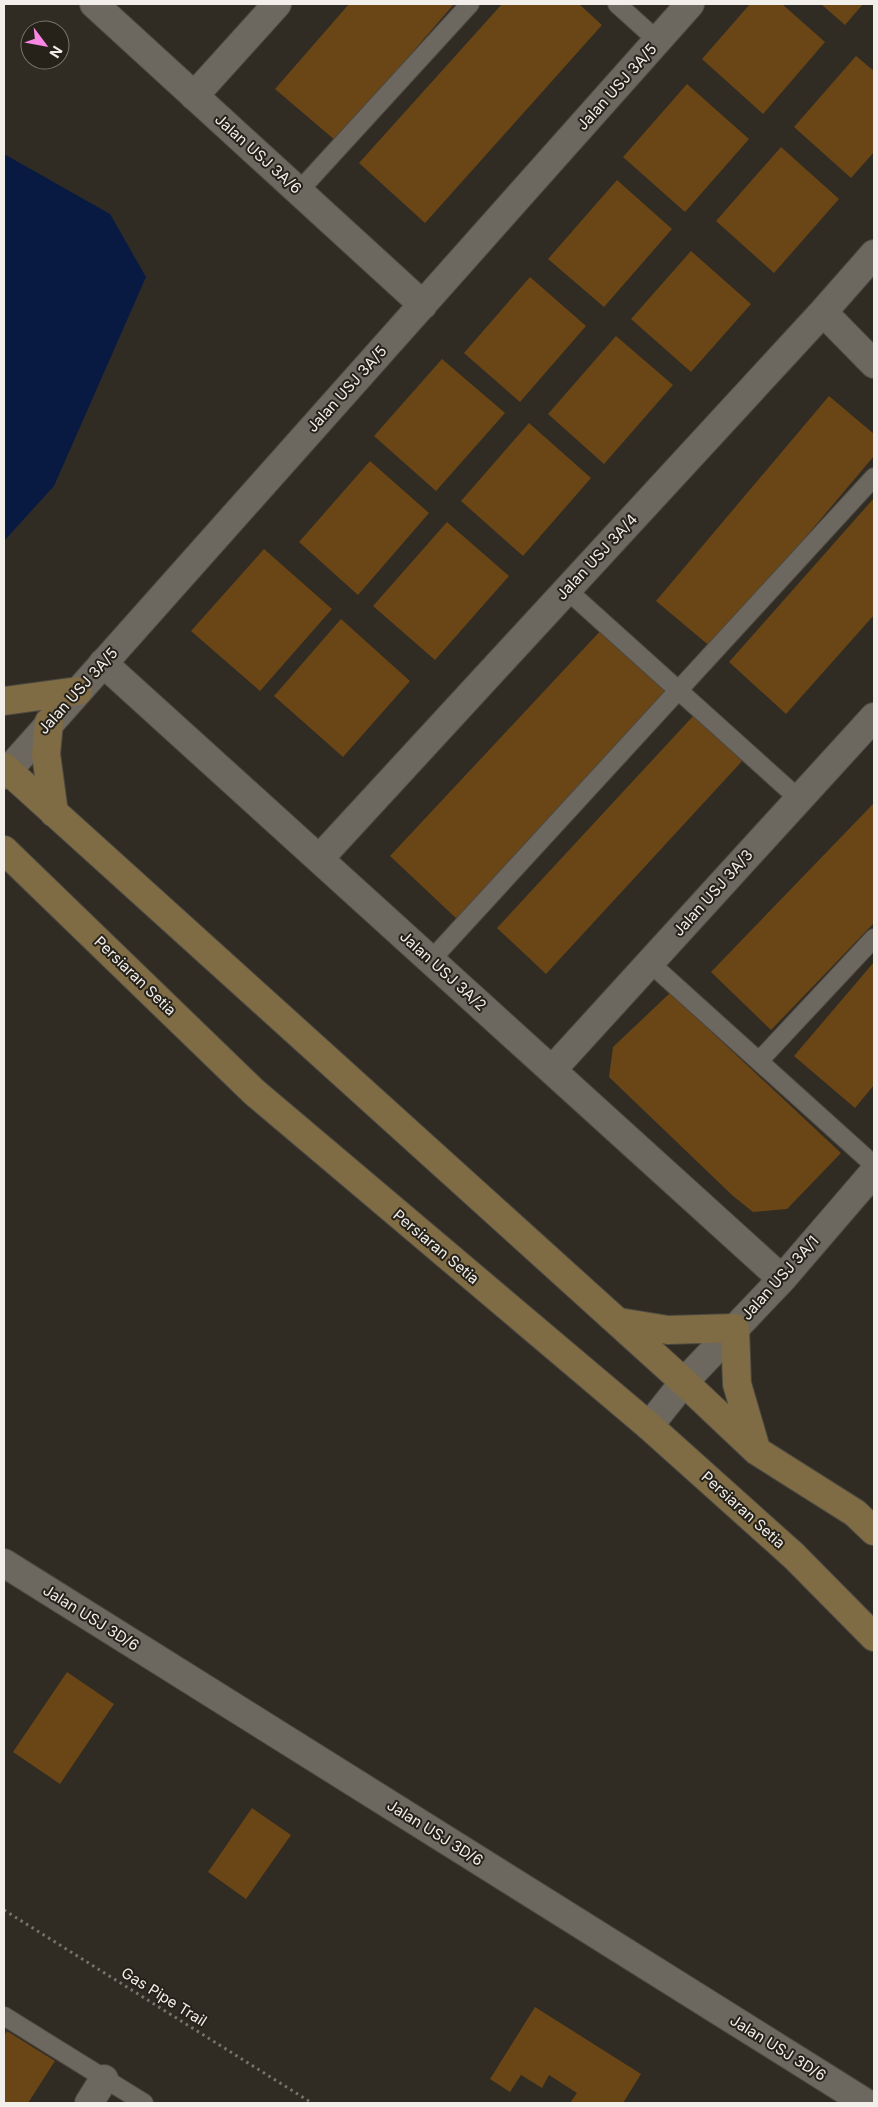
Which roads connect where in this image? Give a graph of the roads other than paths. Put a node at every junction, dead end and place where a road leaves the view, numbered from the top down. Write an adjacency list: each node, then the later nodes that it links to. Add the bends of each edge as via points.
1 (94, 4): 7 (street, Jalan USJ 3A/6)
2 (277, 4): 7 (street)
3 (470, 4): 8 (lane)
4 (617, 4): 6 (lane)
5 (690, 4): 6 (street, Jalan USJ 3A/5)
6 (658, 40): 10 (street, Jalan USJ 3A/5)
7 (194, 96): 8 (street, Jalan USJ 3A/6)
8 (299, 191): 10 (street, Jalan USJ 3A/6)
9 (874, 254): 11 (street, Jalan USJ 3A/4)
10 (423, 305): 15 (street, Jalan USJ 3A/5)
11 (823, 312): 12 (street); 14 (street, Jalan USJ 3A/4)
12 (874, 364)
13 (874, 477): 16 (lane)
14 (567, 590): 16 (lane); 25 (street, Jalan USJ 3A/4)
15 (103, 663): 17 (street, Jalan USJ 3A/5); 25 (street, Jalan USJ 3A/2)
16 (679, 690): 22 (lane); 27 (lane)
17 (78, 691): 18 (main road); 20 (street, Jalan USJ 3A/5)
18 (4, 701)
19 (874, 717): 22 (street, Jalan USJ 3A/3)
20 (50, 722): 21 (street, Jalan USJ 3A/5); 23 (main road, via 46,754)
21 (5, 770): 23 (main road)
22 (799, 799): 28 (street, Jalan USJ 3A/3)
23 (54, 813): 34 (main road)
24 (4, 850): 37 (main road, Persiaran Setia, via 254,1092)
25 (319, 859): 27 (street, Jalan USJ 3A/2)
26 (874, 938): 29 (lane)
27 (431, 960): 30 (street, Jalan USJ 3A/2)
28 (650, 963): 29 (lane); 30 (street, Jalan USJ 3A/3)
29 (759, 1061): 31 (lane)
30 (552, 1070): 33 (street, Jalan USJ 3A/2)
31 (874, 1166)
32 (874, 1172): 33 (street, Jalan USJ 3A/1)
33 (782, 1279): 35 (street, Jalan USJ 3A/1)
34 (618, 1322): 35 (main road, via 668,1330); 36 (main road)
35 (735, 1328): 36 (street, Jalan USJ 3A/1); 38 (main road, via 737,1384)
36 (684, 1382): 37 (street, Jalan USJ 3A/1); 38 (main road)
37 (649, 1426): 41 (main road, Persiaran Setia, via 794,1556)
38 (757, 1451): 39 (main road, via 855,1513)
39 (874, 1531)
40 (4, 1563): 46 (street, Jalan USJ 3D/6)
41 (874, 1637)
42 (4, 2016): 43 (lane)
43 (104, 2079): 44 (street); 45 (lane)
44 (89, 2103)
45 (144, 2103)
46 (866, 2103)

